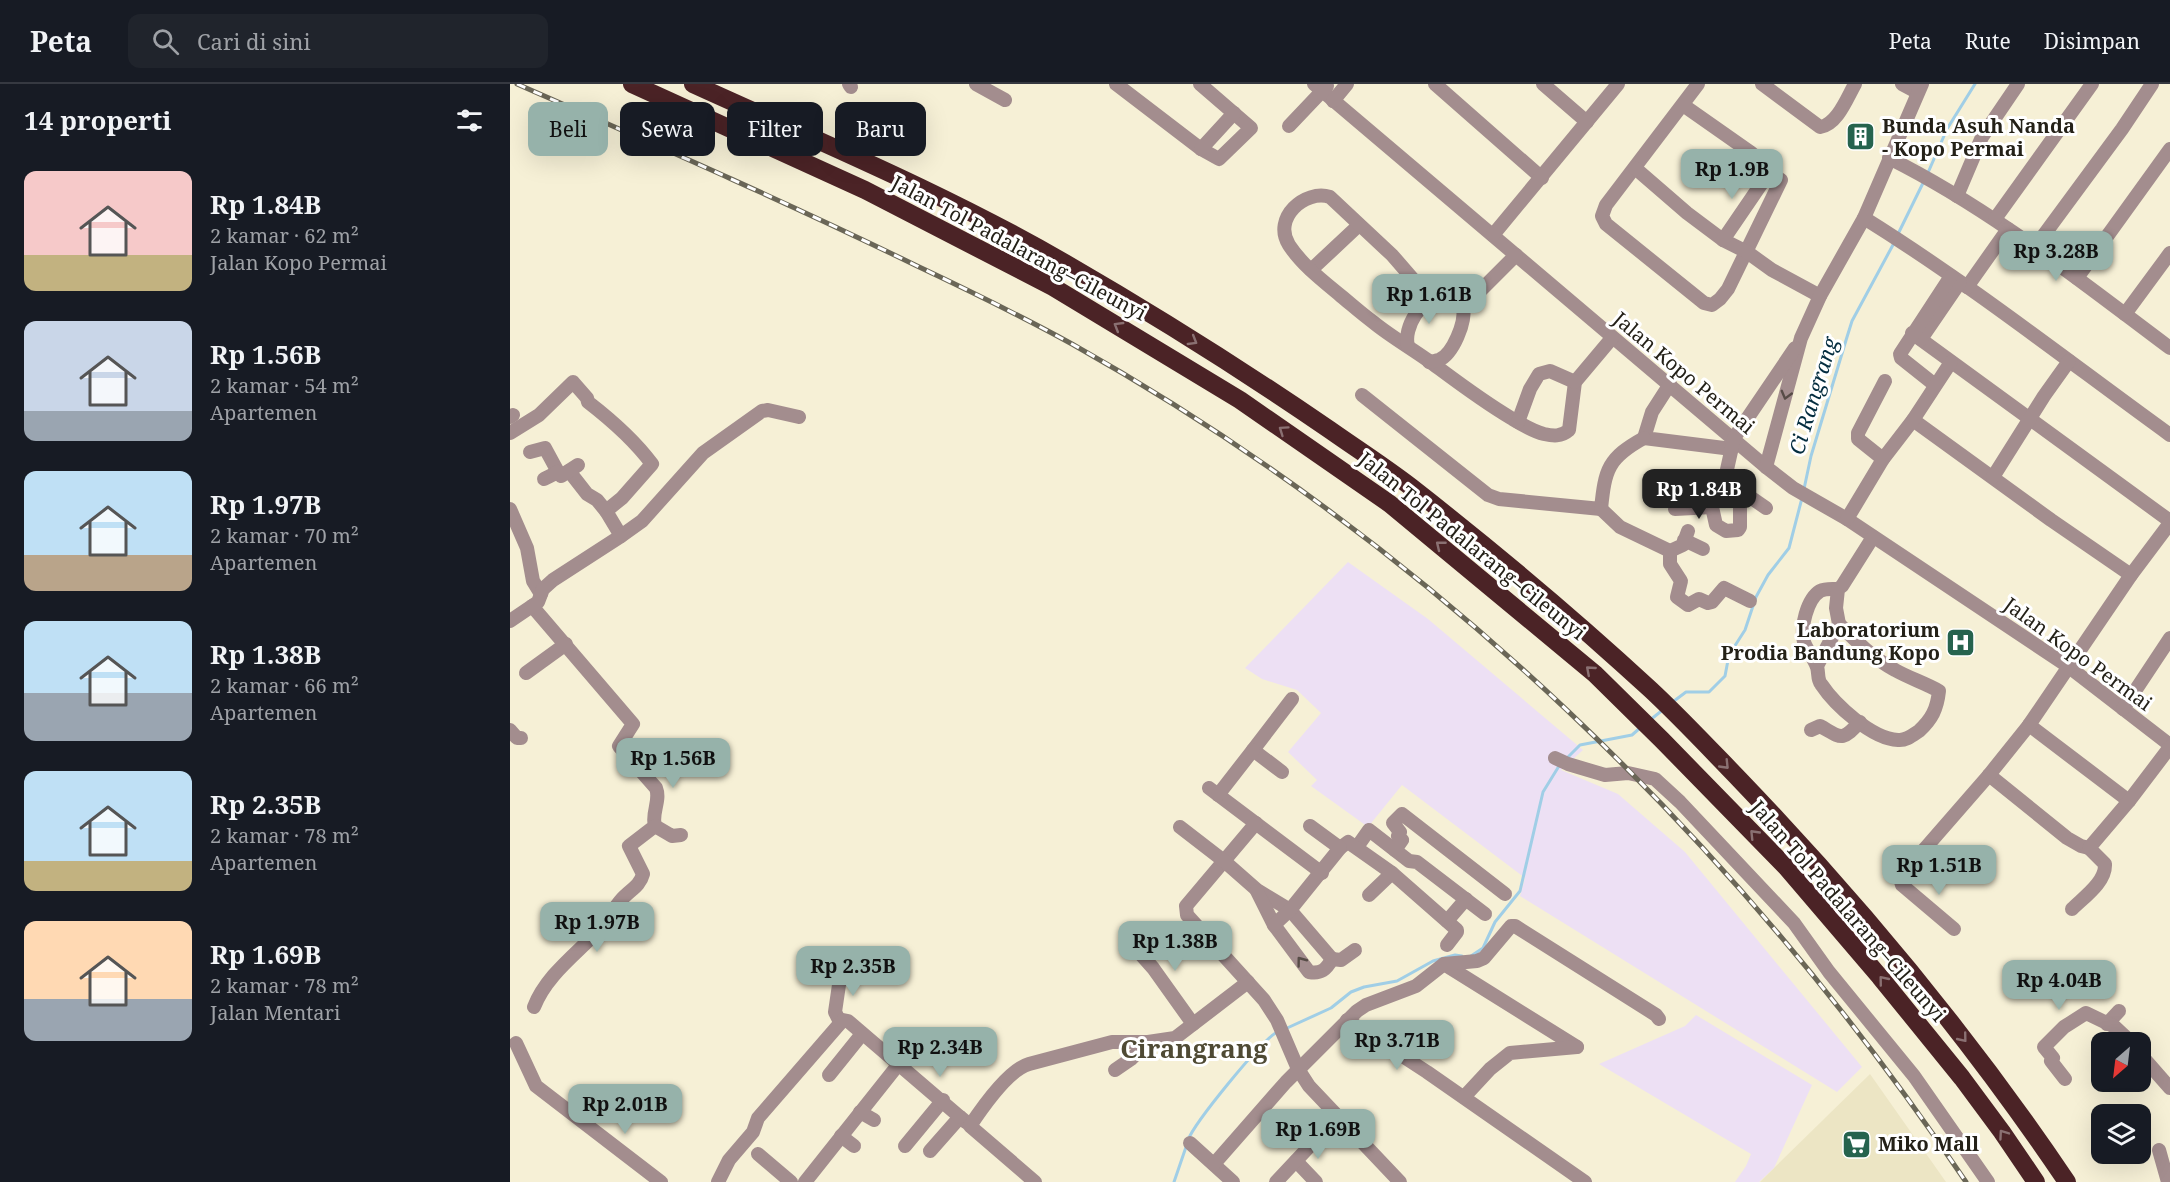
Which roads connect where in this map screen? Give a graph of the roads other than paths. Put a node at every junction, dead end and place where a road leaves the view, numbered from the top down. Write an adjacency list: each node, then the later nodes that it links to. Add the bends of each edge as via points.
1 (632, 84): 185 (highway, Jalan Tol Padalarang–Cileunyi, one-way to 1, via 1969,1087 1786,867 1632,710 1541,628 1390,504 1240,400 1053,287 865,190)
2 (693, 84): 186 (highway, Jalan Tol Padalarang–Cileunyi, one-way to 186, via 866,162 1062,261 1254,378 1408,484 1557,606 1652,691 1805,848 1982,1062)
3 (976, 84): 19 (street)
4 (1116, 84): 25 (street)
5 (1200, 84): 21 (street)
6 (1347, 84): 18 (street)
7 (1435, 84): 29 (street)
8 (1543, 84): 22 (street)
9 (1618, 84): 22 (street)
10 (1698, 84): 20 (street)
11 (1762, 84): 12 (street, via 1814,124 1824,127 1833,121)
12 (1855, 84)
13 (1902, 84): 17 (street)
14 (2018, 84): 30 (street, via 1982,137)
15 (2092, 84): 32 (street)
16 (2152, 84): 37 (street)
17 (1919, 88): 26 (street)
18 (1326, 92): 23 (street); 35 (street, Jalan Kopo Permai)
19 (1005, 100)
20 (1683, 105): 27 (street); 28 (street, via 1750,152)
21 (1234, 113): 25 (street); 25 (street, via 1251,128 1219,159)
22 (1587, 123): 29 (street)
23 (1289, 126)
24 (2170, 148): 42 (street)
25 (1201, 149)
26 (1889, 158): 30 (street); 31 (street)
27 (1635, 168): 36 (street); 38 (street, via 1606,205 1602,219 1702,301 1712,305 1724,295)
28 (1768, 172): 36 (street); 38 (street, via 1781,180)
29 (1542, 177): 35 (street)
30 (1957, 196): 32 (street)
31 (1864, 218): 43 (street); 44 (street)
32 (1995, 219): 34 (street)
33 (1359, 225): 41 (street); 41 (street, via 1335,200 1324,195 1311,197 1293,210 1284,224 1284,234); 45 (street, via 1392,255)
34 (2008, 229): 37 (street); 43 (street)
35 (1493, 235): 40 (street, Jalan Kopo Permai)
36 (1723, 240): 38 (street)
37 (2035, 247): 42 (street)
38 (1747, 252): 44 (street)
39 (2170, 253): 47 (street)
40 (1516, 255): 46 (street); 49 (street, Jalan Kopo Permai)
41 (1311, 270): 51 (street)
42 (2077, 278): 47 (street)
43 (1960, 282): 48 (street, via 1940,301); 53 (street)
44 (1820, 296): 50 (street)
45 (1431, 300): 46 (street, via 1453,300); 51 (street, via 1408,328)
46 (1463, 308): 54 (street, via 1464,320 1451,348 1440,360)
47 (2125, 314): 52 (street)
48 (1916, 336): 55 (street); 59 (street, via 1900,356)
49 (1612, 338): 57 (street); 58 (street, Jalan Kopo Permai)
50 (1801, 338): 68 (street); 71 (street, one-way to 71)
51 (1408, 346): 54 (street)
52 (2170, 348)
53 (2068, 361): 62 (street); 66 (street)
54 (1430, 362): 64 (street, via 1483,402)
55 (1951, 362): 59 (street); 62 (street)
56 (1885, 381): 70 (street, via 1858,433 1858,439)
57 (1575, 382): 64 (street, via 1550,370 1539,374); 64 (street, via 1570,427 1564,434 1544,434)
58 (1670, 384): 67 (street, via 1652,412); 68 (street, Jalan Kopo Permai)
59 (1935, 385): 63 (street)
60 (1362, 394): 78 (street, via 1492,497)
61 (799, 417): 83 (street, via 768,410 756,415 703,453 642,520)
62 (2029, 419): 73 (street); 82 (street)
63 (1913, 420): 70 (street); 73 (street)
64 (1518, 422)
65 (510, 433): 80 (street, via 539,415 573,382 651,464)
66 (2170, 435)
67 (1644, 438): 68 (street); 78 (street, via 1615,459 1604,480)
68 (1733, 444): 71 (street, Jalan Kopo Permai); 75 (street)
69 (530, 452): 72 (street, via 545,448)
70 (1883, 459): 81 (street)
71 (1766, 467): 81 (street, Jalan Kopo Permai, via 1793,488)
72 (568, 470): 74 (street); 80 (street)
73 (1993, 477): 87 (street)
74 (544, 479)
75 (1712, 507): 76 (street, via 1716,525 1726,531 1740,527 1740,490); 79 (street)
76 (1766, 508)
77 (510, 509): 89 (street, via 527,548 533,581)
78 (1601, 509): 86 (street, via 1620,527)
79 (1675, 509)
80 (606, 511): 83 (street)
81 (1847, 519): 84 (street, Jalan Kopo Permai)
82 (2170, 522): 87 (street)
83 (621, 536): 89 (street)
84 (1873, 537): 88 (street); 97 (street, Jalan Kopo Permai, via 1923,578 1990,623)
85 (1703, 549): 86 (street, via 1686,536 1683,545)
86 (1671, 551): 90 (street, via 1670,564 1681,581 1677,597 1680,601 1688,605 1699,599 1713,602 1724,588)
87 (2132, 575): 97 (street)
88 (1838, 589): 93 (street); 96 (street, via 1817,593 1806,616 1804,639)
89 (539, 591): 91 (street, via 538,602)
90 (1750, 601)
91 (532, 606): 92 (street); 94 (street)
92 (510, 621)
93 (1839, 624): 96 (street); 101 (street, via 1894,670 1939,691 1938,706 1929,722 1911,736 1898,740 1877,734)
94 (566, 644): 98 (street); 111 (street, via 633,724 620,746 656,788)
95 (2168, 646): 100 (street)
96 (1816, 666): 101 (street, via 1819,682)
97 (2068, 667): 100 (street, Jalan Kopo Permai); 102 (street)
98 (526, 673)
99 (1292, 699): 105 (street)
100 (2123, 709): 104 (street, Jalan Kopo Permai)
101 (1860, 722): 103 (street, via 1843,737 1820,726)
102 (2029, 726): 108 (street); 109 (street)
103 (1811, 730)
104 (2170, 746): 109 (street)
105 (1253, 750): 107 (street); 110 (street, via 1214,791)
106 (1562, 761): 184 (street, via 1605,775 1628,773 1655,779 1680,802 1794,923 1914,1076)
107 (1282, 772)
108 (1989, 775): 117 (street, via 2067,838); 131 (street, via 1900,878 1902,885)
109 (2129, 801): 117 (street)
110 (1256, 823): 119 (street); 120 (street)
111 (655, 826): 114 (street, via 672,836); 139 (street, via 629,846 643,874 638,884 547,983)
112 (1310, 826): 116 (street)
113 (1180, 828): 119 (street)
114 (681, 835)
115 (1357, 847): 116 (street, via 1348,842); 118 (street, via 1369,830); 121 (street)
116 (1340, 848): 120 (street)
117 (2089, 848): 126 (street, via 2105,864 2105,872)
118 (1395, 850): 123 (street, via 1402,840 1393,823 1402,814); 125 (street)
119 (1224, 861): 122 (street); 138 (street, via 1185,911)
120 (1322, 873): 127 (street)
121 (1392, 873): 124 (street); 129 (street)
122 (1257, 890): 127 (street); 130 (street)
123 (1505, 894)
124 (1370, 895)
125 (1466, 899): 128 (street); 129 (street)
126 (2072, 909)
127 (1290, 910): 130 (street); 135 (street)
128 (1485, 914)
129 (1447, 921): 133 (street, via 1457,931)
130 (1274, 925): 135 (street, one-way to 130, via 1324,971 1309,972)
131 (1954, 929)
132 (1130, 942): 145 (street)
133 (1447, 945)
134 (1355, 950): 135 (street, via 1341,960)
135 (1332, 959)
136 (1444, 964): 141 (street, via 1484,958 1515,926); 142 (street, via 1416,986 1366,1005); 159 (street, via 1577,1047 1510,1053)
137 (840, 978): 143 (street, via 836,1012)
138 (1248, 982): 145 (street); 152 (street, via 1277,1020)
139 (534, 1007)
140 (2119, 1011): 144 (street)
141 (1659, 1019)
142 (1347, 1020): 152 (street); 159 (street)
143 (840, 1022): 147 (street, via 848,1021); 176 (street, via 758,1118 753,1132 729,1160)
144 (2104, 1022): 146 (street); 155 (street, via 2086,1013 2044,1047)
145 (1193, 1024): 148 (street, via 1175,1038)
146 (2122, 1032)
147 (862, 1034): 150 (street); 154 (street)
148 (1148, 1042): 153 (street); 164 (street, via 1112,1042 1022,1066)
149 (516, 1043): 175 (street, via 536,1086)
150 (898, 1065): 160 (street); 161 (street)
151 (2151, 1066): 158 (street)
152 (1298, 1069): 156 (street); 157 (street)
153 (1115, 1070)
154 (829, 1075)
155 (2065, 1080)
156 (1286, 1082): 157 (street); 173 (street)
157 (1309, 1086): 162 (street)
158 (2170, 1088)
159 (1464, 1097): 183 (street)
160 (943, 1100): 164 (street); 168 (street)
161 (860, 1112): 163 (street); 165 (street)
162 (1337, 1117): 172 (street); 182 (street)
163 (873, 1120)
164 (965, 1121): 170 (street); 179 (street)
165 (841, 1136): 167 (street); 178 (street)
166 (1190, 1143): 173 (street)
167 (854, 1146)
168 (905, 1146)
169 (2159, 1150): 187 (street)
170 (930, 1151)
171 (758, 1154): 177 (street)
172 (1296, 1161): 180 (street); 181 (street)
173 (1214, 1164): 174 (street)
174 (1229, 1181)
175 (660, 1182)
176 (718, 1182)
177 (791, 1182)
178 (805, 1182)
179 (1035, 1182)
180 (1276, 1182)
181 (1316, 1182)
182 (1401, 1182)
183 (1585, 1182)
184 (1988, 1182)
185 (2036, 1182)
186 (2067, 1182)
187 (2168, 1182)

